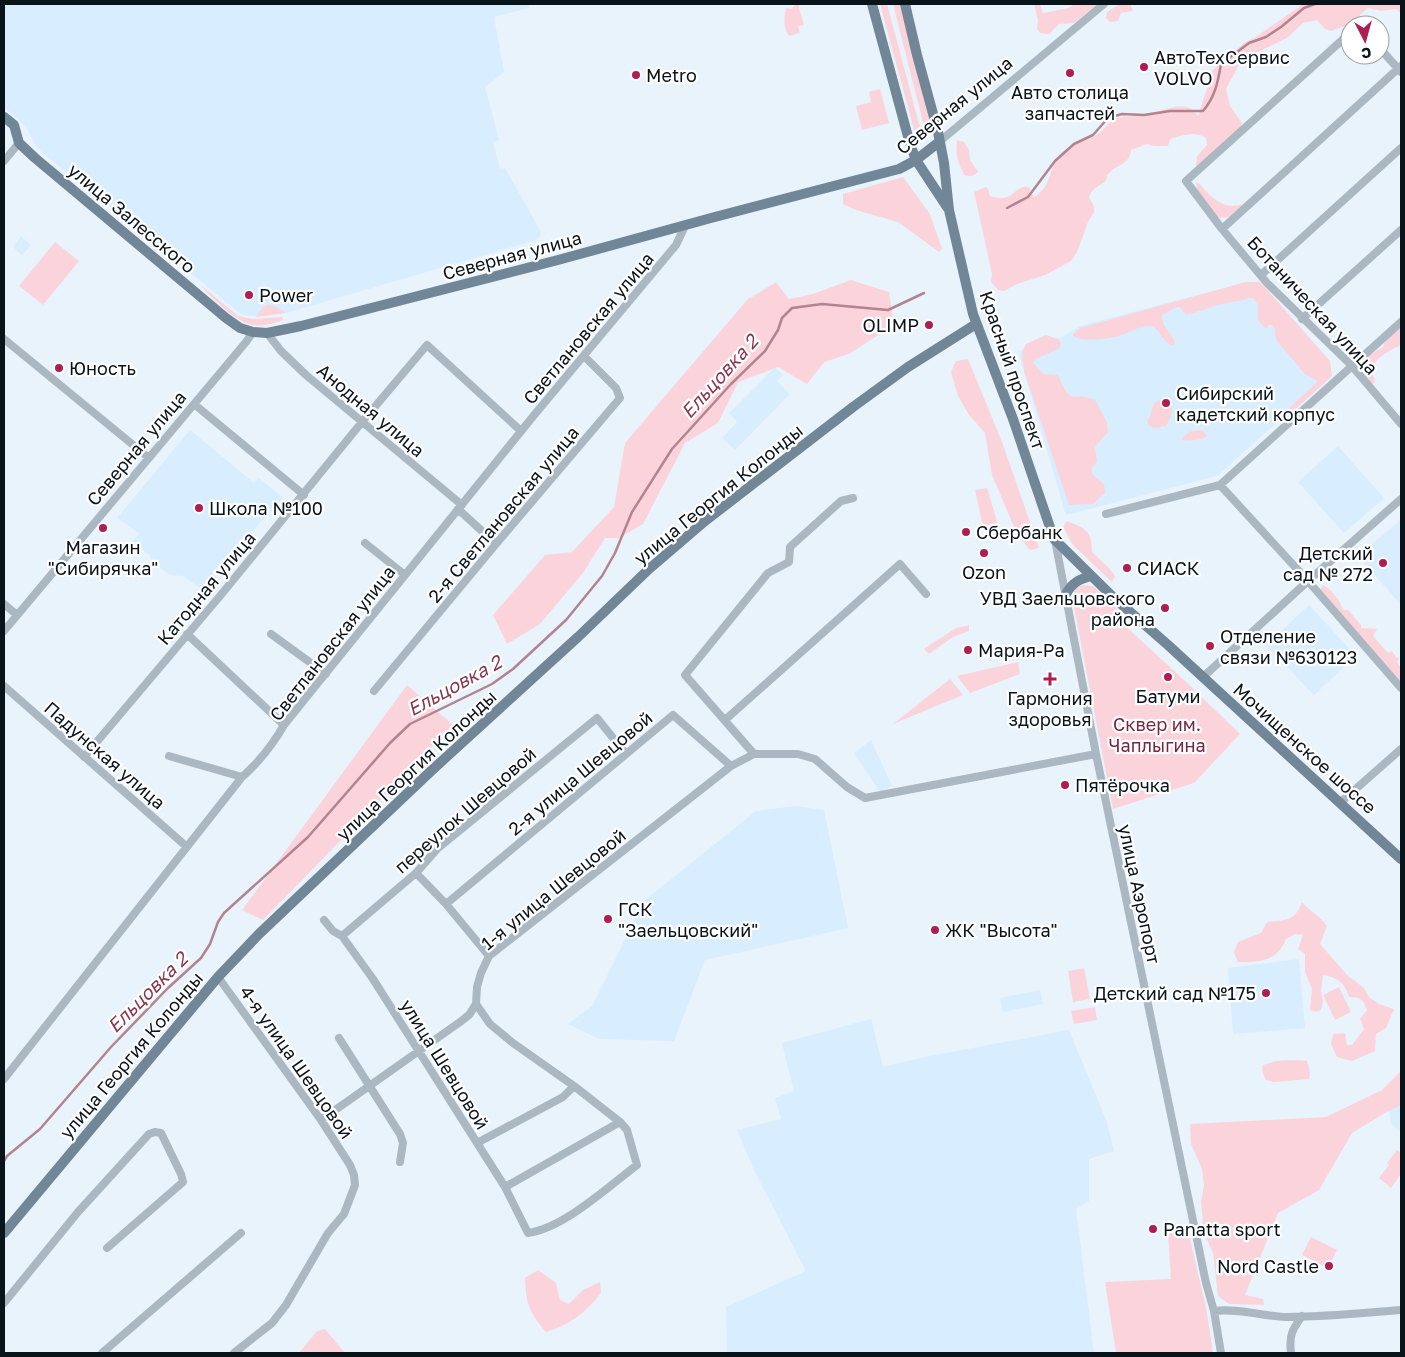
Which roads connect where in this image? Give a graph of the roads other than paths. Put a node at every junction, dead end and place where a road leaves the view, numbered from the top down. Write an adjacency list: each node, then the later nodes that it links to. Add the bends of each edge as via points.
1 (872, 4): 11 (main road, Красный проспект, via 908,141)
2 (905, 4): 8 (main road, Красный проспект)
3 (1104, 4): 8 (street, Северная улица)
4 (1340, 42): 15 (street, Ботаническая улица, via 1186,181)
5 (1390, 59): 6 (street)
6 (1400, 69): 15 (street)
7 (4, 117): 9 (main road, улица Залесского, via 14,126)
8 (939, 142): 11 (main road, Северная улица); 13 (main road, Красный проспект)
9 (19, 143): 12 (street); 21 (main road, улица Залесского, via 226,318)
10 (1401, 148): 17 (street)
11 (916, 160): 13 (main road, Красный проспект); 14 (main road, Северная улица, via 899,169)
12 (4, 161)
13 (949, 210): 20 (main road, Красный проспект)
14 (685, 226): 22 (main road, Северная улица, via 301,326); 24 (street, Светлановская улица, via 676,246)
15 (1222, 229): 17 (street, Ботаническая улица)
16 (1401, 230): 18 (street)
17 (1261, 275): 18 (street, Ботаническая улица)
18 (1302, 319): 25 (street, Ботаническая улица)
19 (1401, 322): 25 (street)
20 (976, 324): 37 (main road, Красный проспект); 73 (main road, улица Георгия Колонды, via 853,407 705,521 649,569 431,771)
21 (253, 332): 22 (main road, Северная улица); 26 (street, Северная улица)
22 (267, 332): 27 (street, Анодная улица, via 281,352)
23 (4, 339): 30 (street)
24 (584, 356): 29 (street, Светлановская улица); 39 (street, 2-я Светлановская улица, via 616,388 620,398)
25 (1352, 366): 28 (street, Ботаническая улица); 31 (street)
26 (194, 404): 30 (street, Северная улица); 32 (street)
27 (362, 422): 29 (street, Катодная улица, via 427,346); 32 (street, Катодная улица); 35 (street, Анодная улица)
28 (1401, 424)
29 (521, 431): 35 (street, Светлановская улица)
30 (150, 458): 46 (street, Северная улица)
31 (1220, 485): 36 (street); 42 (street)
32 (304, 494): 48 (street, Катодная улица)
33 (853, 498): 55 (street, via 842,501 790,547 790,562 768,573 685,675)
34 (1401, 499): 42 (street)
35 (460, 507): 39 (street, Анодная улица); 40 (street, Светлановская улица)
36 (1106, 514)
37 (1054, 539): 41 (main road, Мочищенское шоссе); 44 (street, улица Аэропорт)
38 (365, 543): 40 (street)
39 (496, 544): 54 (street, 2-я Светлановская улица)
40 (405, 575): 50 (street, Светлановская улица)
41 (1091, 576): 44 (main road, via 1074,582); 51 (main road, Мочищенское шоссе)
42 (1308, 581): 51 (street); 53 (street)
43 (926, 594): 55 (street, via 900,564)
44 (1066, 594): 60 (street, улица Аэропорт)
45 (4, 604): 46 (street)
46 (17, 615): 47 (street, Северная улица)
47 (4, 631)
48 (187, 634): 56 (street); 62 (street, Катодная улица)
49 (271, 634): 50 (street)
50 (326, 674): 56 (street, Светлановская улица)
51 (1203, 677): 65 (main road, Мочищенское шоссе)
52 (4, 686): 62 (street, Падунская улица)
53 (1401, 688)
54 (374, 691)
55 (725, 720): 59 (street)
56 (284, 725): 64 (street, Светлановская улица, via 272,747)
57 (1401, 748): 65 (street)
58 (626, 754): 63 (street, 2-я улица Шевцовой, via 673,715); 68 (street, переулок Шевцовой, via 597,718 437,849); 69 (street, 2-я улица Шевцовой)
59 (754, 754): 60 (street, via 798,754 815,759 865,798); 63 (street, 1-я улица Шевцовой)
60 (1096, 754): 90 (street, улица Аэропорт)
61 (169, 756): 64 (street)
62 (84, 757): 66 (street, Падунская улица)
63 (731, 766): 72 (street, 1-я улица Шевцовой)
64 (242, 778): 66 (street, Светлановская улица)
65 (1341, 802): 67 (main road, Мочищенское шоссе)
66 (187, 847): 77 (street, Светлановская улица)
67 (1401, 859)
68 (416, 873): 69 (street); 71 (street, переулок Шевцовой)
69 (446, 904): 72 (street)
70 (324, 920): 71 (street, улица Шевцовой)
71 (342, 936): 76 (street, улица Шевцовой)
72 (489, 956): 74 (street, 1-я улица Шевцовой, via 479,980)
73 (218, 977): 80 (street, 4-я улица Шевцовой); 85 (main road, улица Георгия Колонды)
74 (476, 1004): 76 (street, via 469,1015); 79 (street, via 490,1024 513,1044)
75 (339, 1038): 78 (street)
76 (419, 1051): 78 (street); 82 (street, улица Шевцовой)
77 (4, 1079)
78 (370, 1085): 80 (street); 83 (street, via 400,1134 403,1143)
79 (574, 1086): 81 (street); 82 (street, via 563,1097)
80 (321, 1120): 93 (street, 4-я улица Шевцовой, via 350,1165 355,1186 344,1214 328,1233 286,1305 272,1323)
81 (620, 1122): 84 (street); 84 (street, улица Шевцовой, via 627,1130 637,1165 556,1224 528,1233)
82 (477, 1143): 84 (street, улица Шевцовой)
83 (400, 1162)
84 (505, 1187)
85 (4, 1232)
86 (241, 1233): 92 (street)
87 (107, 1248): 88 (street, via 183,1182 161,1133 149,1134 78,1212)
88 (4, 1303)
89 (1401, 1310): 91 (street)
90 (1214, 1312): 91 (street, via 1227,1310); 94 (street, улица Аэропорт)
91 (1302, 1316): 95 (street, via 1292,1330)
92 (102, 1353)
93 (234, 1353)
94 (1221, 1353)
95 (1291, 1353)

